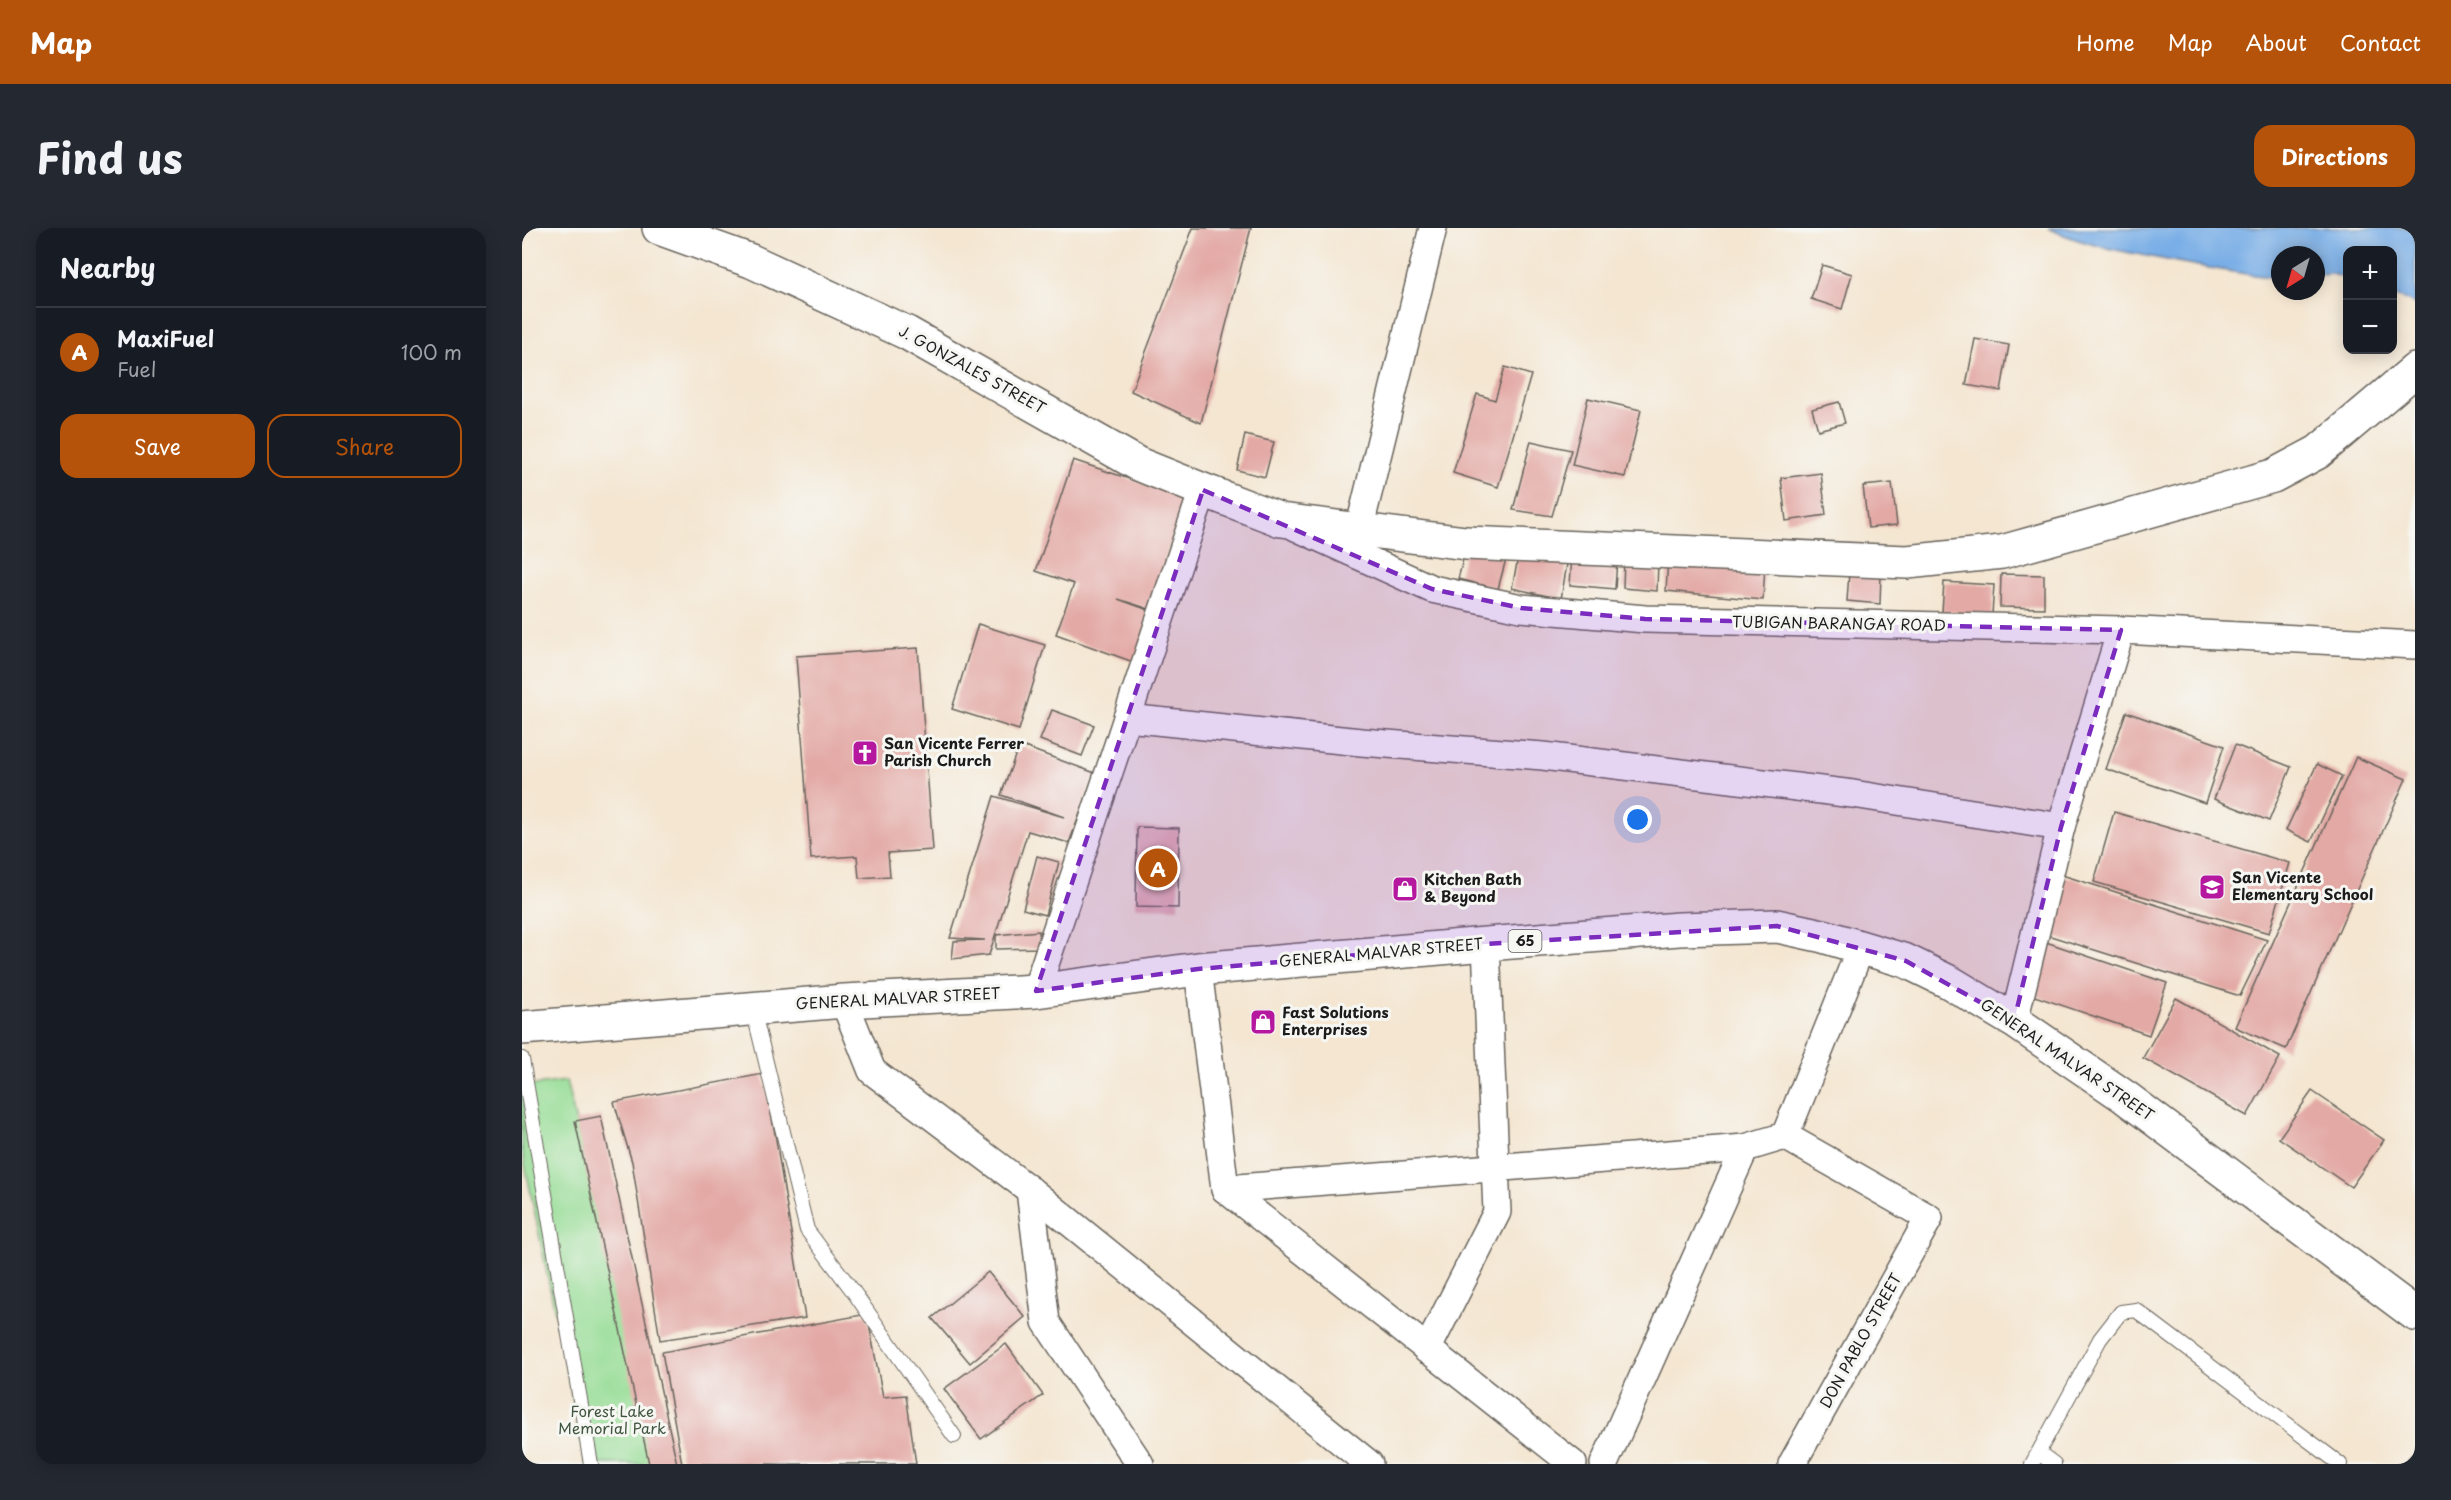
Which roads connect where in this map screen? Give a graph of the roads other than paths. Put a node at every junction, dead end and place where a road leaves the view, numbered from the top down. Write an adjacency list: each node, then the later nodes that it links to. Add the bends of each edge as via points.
1 (659, 228): 4 (main road, J. GONZALES STREET, via 751,261 907,333 1138,464)
2 (1433, 228): 6 (street)
3 (2415, 370): 6 (main road, J. GONZALES STREET, via 2318,452 2273,476 2002,552 1907,562 1466,543)
4 (1203, 490): 5 (main road, J. GONZALES STREET); 9 (street)
5 (1281, 520): 6 (main road, J. GONZALES STREET); 7 (street, TUBIGAN BARANGAY ROAD, via 1432,589 1521,608 1645,619)
6 (1359, 530)
7 (2121, 630): 8 (street, TUBIGAN BARANGAY ROAD); 10 (street)
8 (2415, 645)
9 (1127, 718): 10 (street, via 1543,756 1853,794); 14 (street)
10 (2061, 826): 17 (street)
11 (1486, 944): 12 (main road, GENERAL MALVAR STREET / 65, via 1679,929 1777,926); 13 (main road, GENERAL MALVAR STREET / 65); 22 (street)
12 (1861, 947): 17 (main road, GENERAL MALVAR STREET / 65, via 1906,961); 20 (street)
13 (1198, 969): 14 (main road, GENERAL MALVAR STREET / 65); 23 (street)
14 (1036, 991): 15 (main road, GENERAL MALVAR STREET / 65)
15 (844, 1001): 16 (main road, GENERAL MALVAR STREET / 65); 24 (street, via 872,1071)
16 (753, 1008): 18 (main road, GENERAL MALVAR STREET / 65); 27 (lane, via 807,1230)
17 (2014, 1021): 25 (main road, GENERAL MALVAR STREET / 65, via 2125,1097)
18 (522, 1028)
19 (522, 1059): 29 (lane)
20 (1785, 1136): 21 (street); 34 (street, DON PABLO STREET, via 1929,1218)
21 (1744, 1148): 22 (street); 33 (street)
22 (1494, 1167): 23 (street); 26 (street, via 1497,1212)
23 (1226, 1189): 26 (street)
24 (1030, 1190): 30 (street, via 1046,1322); 31 (street)
25 (2415, 1314)
26 (1427, 1350): 32 (street)
27 (954, 1436)
28 (2036, 1459): 35 (lane); 36 (lane, via 2100,1339 2121,1312 2136,1310)
29 (591, 1464)
30 (1140, 1464)
31 (1369, 1464)
32 (1573, 1464)
33 (1604, 1464)
34 (1792, 1464)
35 (2054, 1464)
36 (2340, 1464)

